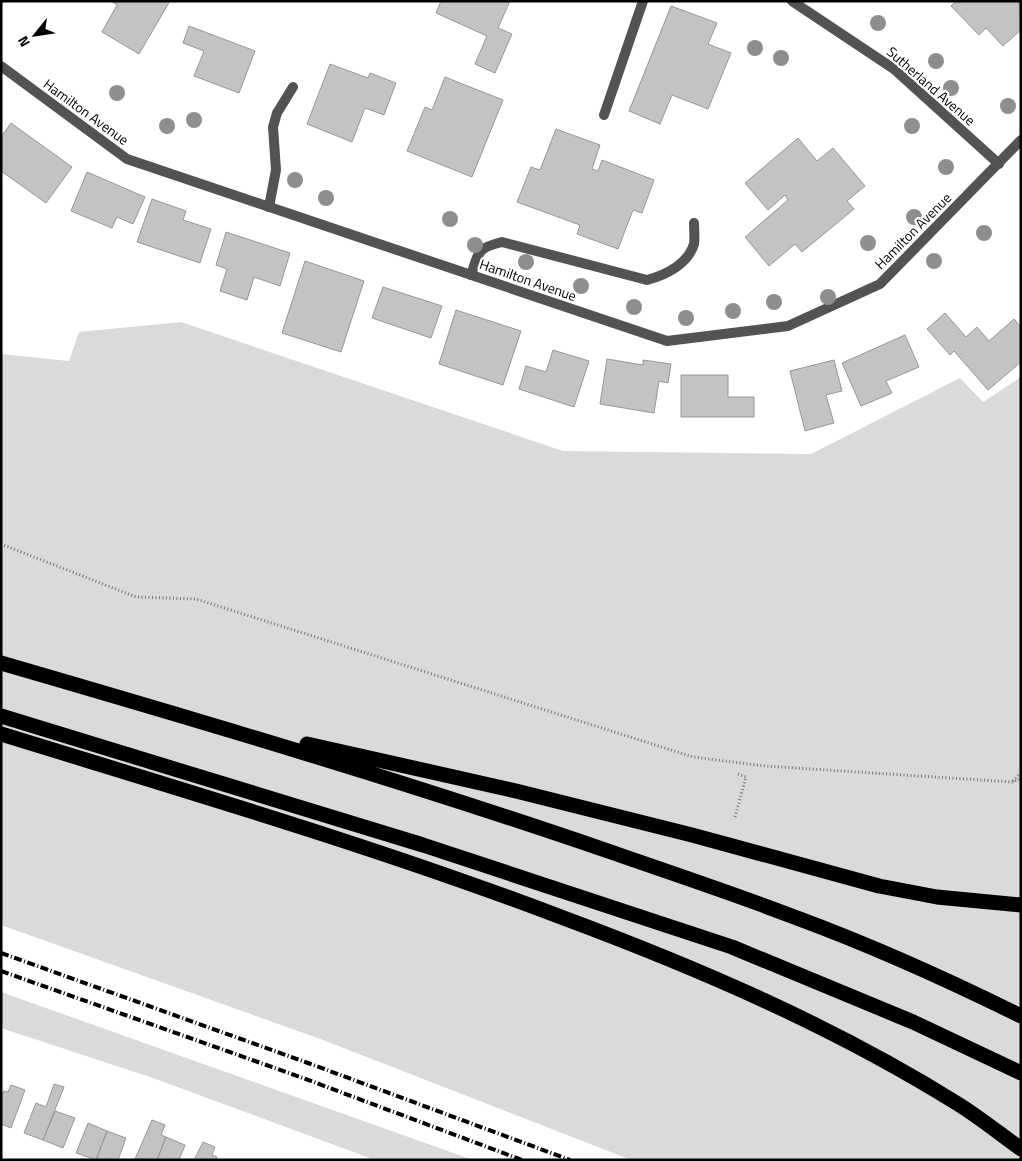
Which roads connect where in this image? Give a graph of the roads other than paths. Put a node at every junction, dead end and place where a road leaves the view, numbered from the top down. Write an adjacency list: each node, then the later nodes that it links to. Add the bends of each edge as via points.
1 (643, 1): 5 (street)
2 (792, 1): 7 (street, Sutherland Avenue, via 894,69)
3 (1, 66): 8 (street, Hamilton Avenue, via 127,159)
4 (293, 87): 8 (street, via 273,127 276,170)
5 (604, 115)
6 (1021, 140): 7 (street, Hamilton Avenue)
7 (999, 164): 10 (street, Hamilton Avenue, via 880,284 788,326 667,341)
8 (269, 207): 10 (street, Hamilton Avenue)
9 (694, 223): 10 (street, via 694,244 682,262 662,276 647,280 502,242 484,246 479,251)
10 (471, 275)
11 (1, 662): 13 (highway)
12 (1, 716): 17 (highway, via 432,847 732,947 913,1022)
13 (200, 721): 15 (highway, via 516,791 879,886 937,897); 16 (highway, via 511,818 772,909 924,971)
14 (1, 734): 18 (highway, via 434,870 683,964 874,1056 959,1104)
15 (1021, 905)
16 (1021, 1016)
17 (1021, 1073)
18 (1021, 1149)

